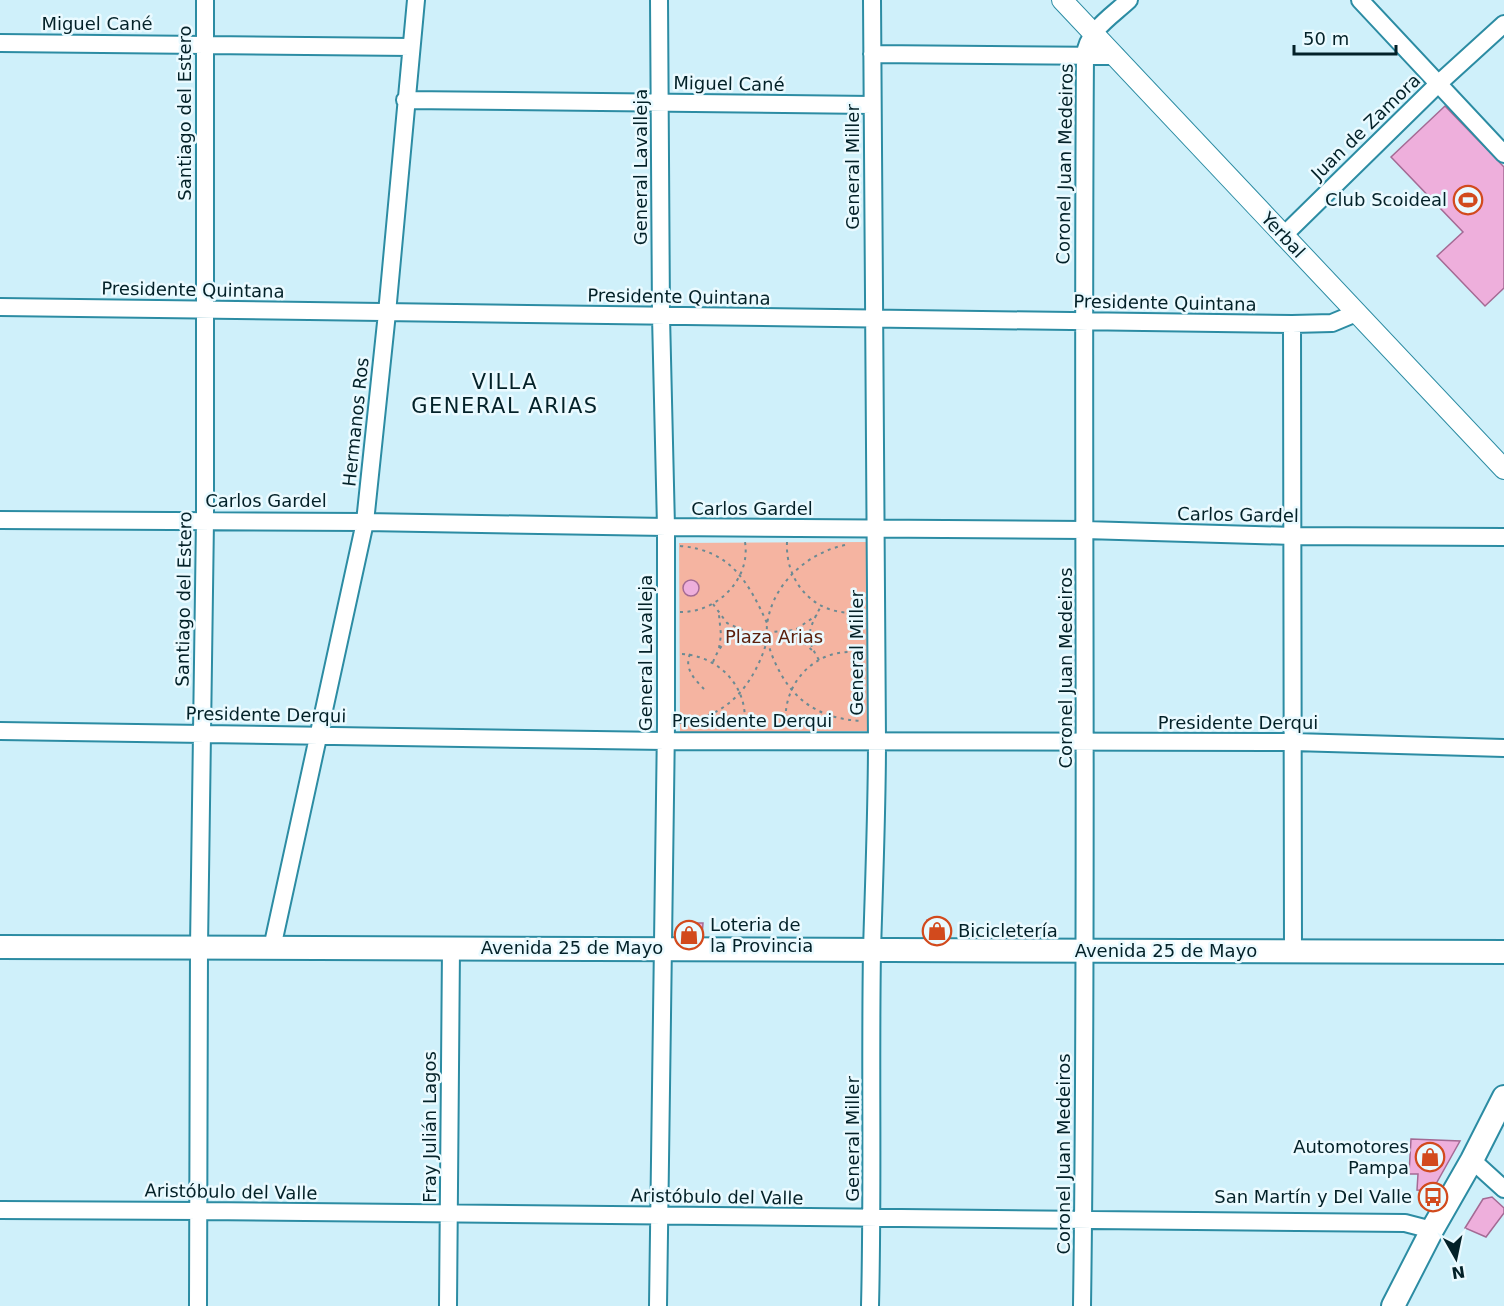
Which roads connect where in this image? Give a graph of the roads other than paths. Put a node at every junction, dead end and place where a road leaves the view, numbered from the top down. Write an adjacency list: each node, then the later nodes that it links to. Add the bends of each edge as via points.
1 (205, 0): 11 (street, Santiago del Estero)
2 (416, 0): 12 (street, Hermanos Ros)
3 (659, 0): 18 (street, General Lavalleja)
4 (872, 0): 13 (street, General Miller)
5 (1062, 0): 9 (street, Yerbal)
6 (1129, 0): 9 (street)
7 (1360, 0): 16 (street)
8 (1504, 24): 16 (street, Juan de Zamora)
9 (1093, 33): 14 (street, Coronel Juan Medeiros); 15 (street, Yerbal)
10 (0, 43): 11 (street, Miguel Cané)
11 (205, 44): 12 (street, Miguel Cané); 23 (street, Santiago del Estero)
12 (411, 47): 17 (street, Hermanos Ros)
13 (872, 54): 14 (street); 19 (street, General Miller)
14 (1085, 55): 15 (street); 28 (street, Coronel Juan Medeiros)
15 (1116, 56): 21 (street, Yerbal)
16 (1438, 84): 20 (street); 21 (street, Juan de Zamora)
17 (405, 100): 18 (street, Miguel Cané); 24 (street, Hermanos Ros)
18 (661, 103): 19 (street, Miguel Cané); 26 (street, General Lavalleja)
19 (872, 105): 27 (street, General Miller)
20 (1504, 154)
21 (1283, 236): 25 (street, Yerbal)
22 (0, 307): 23 (street, Presidente Quintana)
23 (204, 310): 24 (street, Presidente Quintana); 32 (street, Santiago del Estero)
24 (387, 313): 26 (street, Presidente Quintana); 33 (street, Hermanos Ros)
25 (1356, 313): 29 (street, Presidente Quintana, via 1332,323); 30 (street, Yerbal)
26 (661, 316): 27 (street, Presidente Quintana); 34 (street, General Lavalleja)
27 (874, 318): 28 (street, Presidente Quintana); 36 (street, General Miller)
28 (1083, 321): 29 (street, Presidente Quintana); 35 (street, Coronel Juan Medeiros)
29 (1292, 324): 37 (street)
30 (1504, 469)
31 (0, 520): 32 (street, Carlos Gardel)
32 (205, 520): 33 (street, Carlos Gardel); 40 (street, Santiago del Estero)
33 (365, 522): 34 (street, Carlos Gardel); 42 (street, Hermanos Ros)
34 (666, 528): 36 (street, Carlos Gardel, via 791,528); 41 (street, General Lavalleja)
35 (1085, 530): 36 (street, Carlos Gardel); 37 (street, Carlos Gardel); 44 (street, Coronel Juan Medeiros)
36 (875, 535): 43 (street, General Miller)
37 (1293, 536): 38 (street, Carlos Gardel); 45 (street)
38 (1504, 537)
39 (0, 731): 40 (street, Presidente Derqui)
40 (202, 732): 42 (street, Presidente Derqui); 48 (street, Santiago del Estero)
41 (665, 733): 42 (street, Presidente Derqui); 43 (street, Presidente Derqui, via 740,741); 51 (street, General Lavalleja)
42 (320, 735): 49 (street, Hermanos Ros)
43 (877, 741): 44 (street, Presidente Derqui); 52 (street, General Miller)
44 (1086, 742): 45 (street, Presidente Derqui); 54 (street, Coronel Juan Medeiros)
45 (1293, 742): 46 (street, Presidente Derqui); 53 (street)
46 (1504, 748)
47 (0, 947): 48 (main road, Avenida 25 de Mayo)
48 (199, 947): 49 (main road, Avenida 25 de Mayo); 60 (street, Santiago del Estero)
49 (272, 948): 50 (main road, Avenida 25 de Mayo)
50 (451, 948): 51 (main road, Avenida 25 de Mayo); 61 (street, Fray Julián Lagos)
51 (663, 948): 52 (main road, Avenida 25 de Mayo); 62 (street, General Lavalleja)
52 (872, 951): 54 (main road, Avenida 25 de Mayo); 63 (street, General Miller)
53 (1293, 951): 54 (main road, Avenida 25 de Mayo); 55 (main road, Avenida 25 de Mayo)
54 (1085, 952): 64 (street, Coronel Juan Medeiros)
55 (1504, 952)
56 (1504, 1097): 57 (main road)
57 (1472, 1160): 58 (street); 65 (main road)
58 (1504, 1189)
59 (0, 1210): 60 (street, Aristóbulo del Valle)
60 (200, 1211): 61 (street, Aristóbulo del Valle); 66 (street, Santiago del Estero)
61 (449, 1214): 62 (street, Aristóbulo del Valle); 67 (street, Fray Julián Lagos)
62 (659, 1216): 63 (street, Aristóbulo del Valle); 68 (street, General Lavalleja)
63 (872, 1218): 64 (street, Aristóbulo del Valle); 69 (street, General Miller)
64 (1084, 1220): 65 (street, Aristóbulo del Valle, via 1405,1223); 70 (street, Coronel Juan Medeiros)
65 (1432, 1230): 71 (main road)
66 (198, 1306)
67 (448, 1306)
68 (658, 1306)
69 (870, 1306)
70 (1082, 1306)
71 (1394, 1306)

